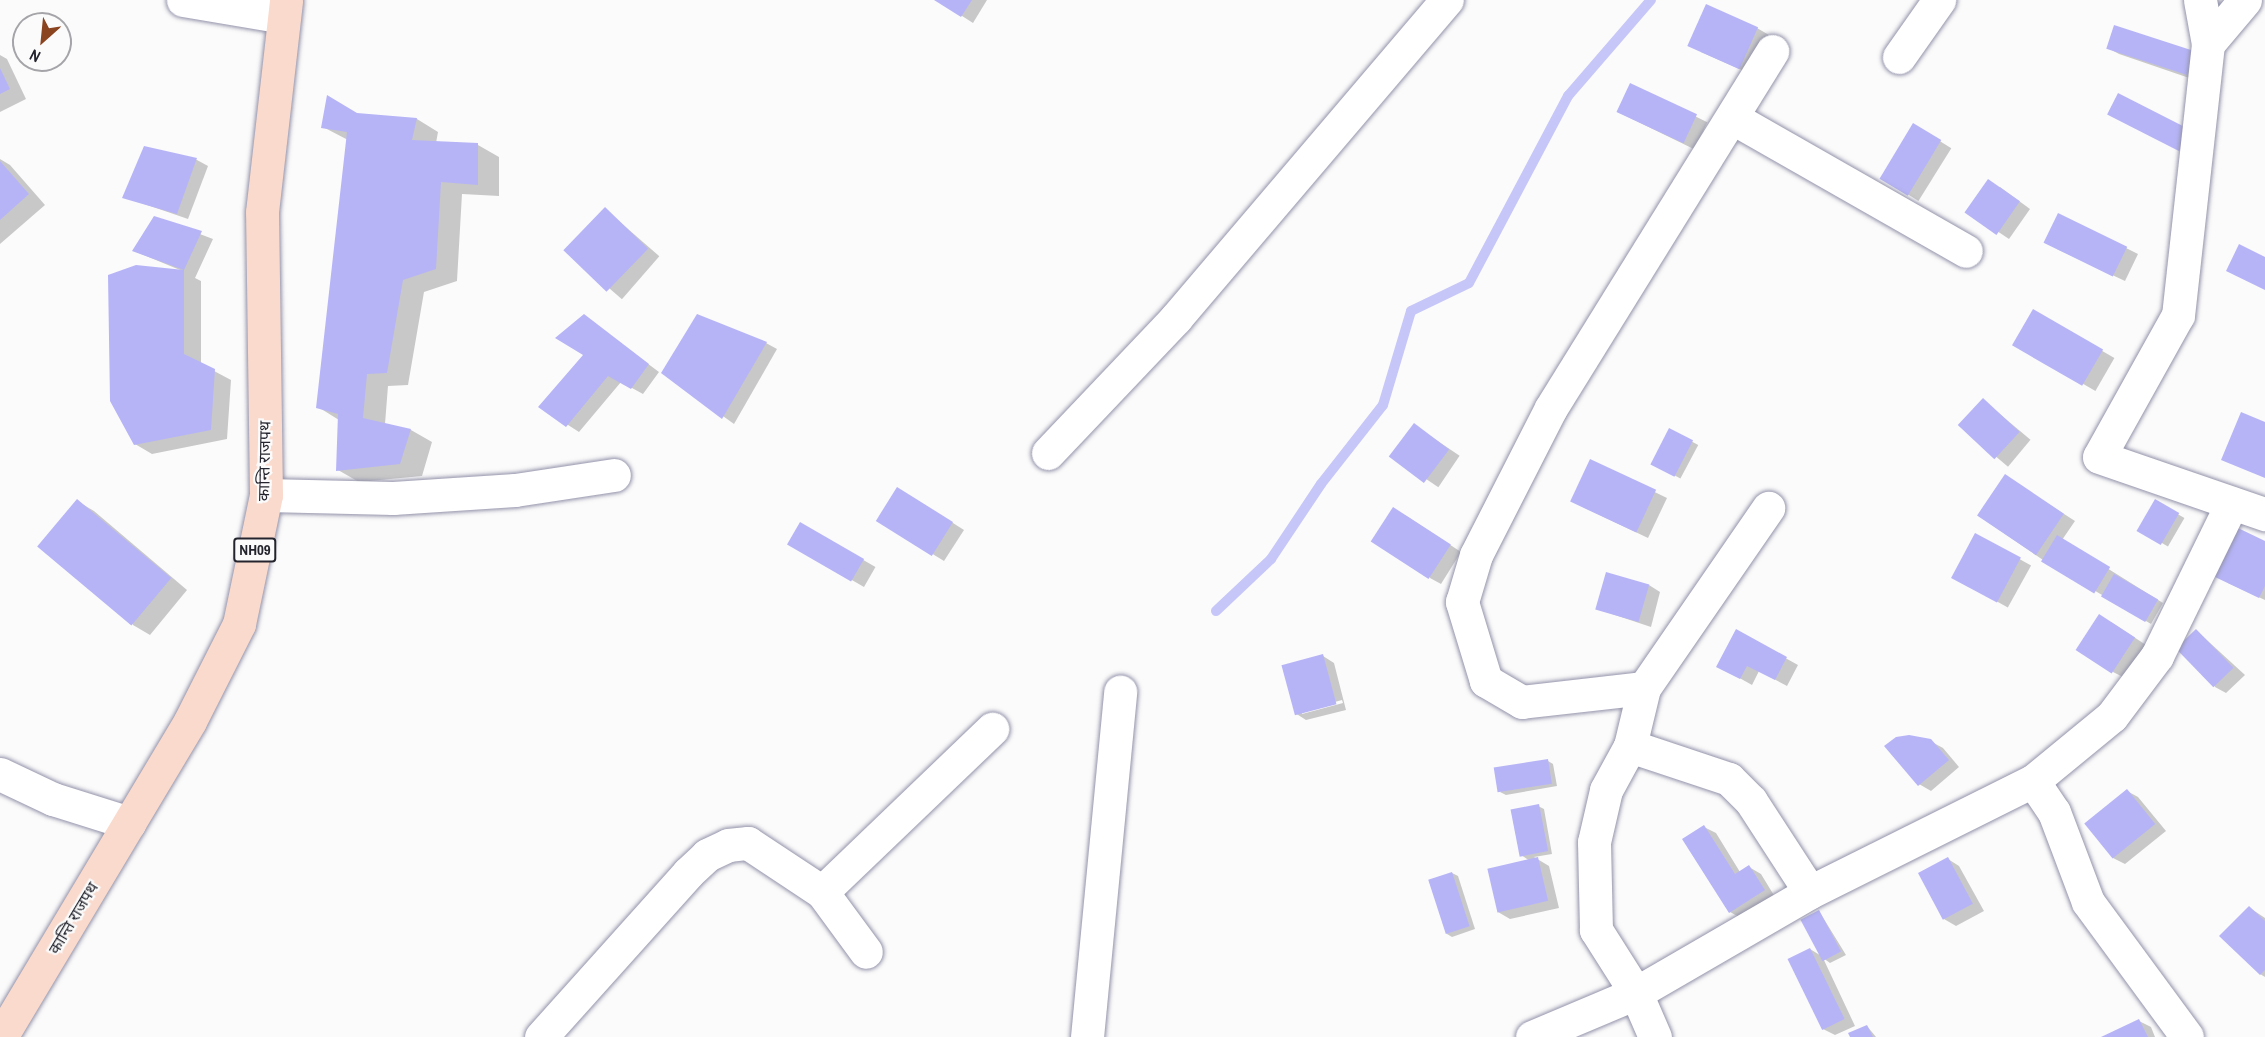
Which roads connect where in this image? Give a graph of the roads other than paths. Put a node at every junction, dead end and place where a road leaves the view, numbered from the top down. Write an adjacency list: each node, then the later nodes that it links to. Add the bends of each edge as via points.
1 (183, 0): 6 (street)
2 (1447, 0): 12 (street, via 1176,318)
3 (1939, 0): 9 (street)
4 (2200, 0): 7 (street)
5 (2245, 0): 7 (street)
6 (285, 9): 14 (main road, कान्ति राजपथ / NH09, via 262,212)
7 (2208, 44): 15 (street, via 2178,315 2099,457)
8 (1772, 51): 10 (street)
9 (1899, 57)
10 (1733, 118): 11 (street); 18 (street, via 1551,408 1476,555 1462,602 1486,681 1522,702)
11 (1966, 251)
12 (1048, 453)
13 (614, 475): 14 (street, via 515,490 393,498)
14 (267, 495): 24 (main road, कान्ति राजपथ / NH09, via 239,624 190,721)
15 (2232, 503): 17 (street); 23 (street, via 2157,656 2112,716)
16 (1768, 508): 18 (street)
17 (2265, 514)
18 (1644, 688): 21 (street)
19 (1120, 692): 31 (street)
20 (992, 729): 25 (street)
21 (1630, 746): 26 (street, via 1729,778 1751,801); 28 (street, via 1606,790 1594,842 1596,930)
22 (0, 774): 24 (street, via 53,799)
23 (2033, 781): 26 (street); 34 (street, via 2054,812 2088,902)
24 (129, 824): 29 (main road, कान्ति राजपथ / NH09)
25 (822, 892): 27 (street); 30 (street, via 748,843 728,845 707,855)
26 (1810, 892): 28 (street)
27 (866, 952)
28 (1636, 993): 32 (street); 33 (street)
29 (1, 1037)
30 (540, 1037)
31 (1087, 1037)
32 (1532, 1037)
33 (1654, 1037)
34 (2187, 1037)

